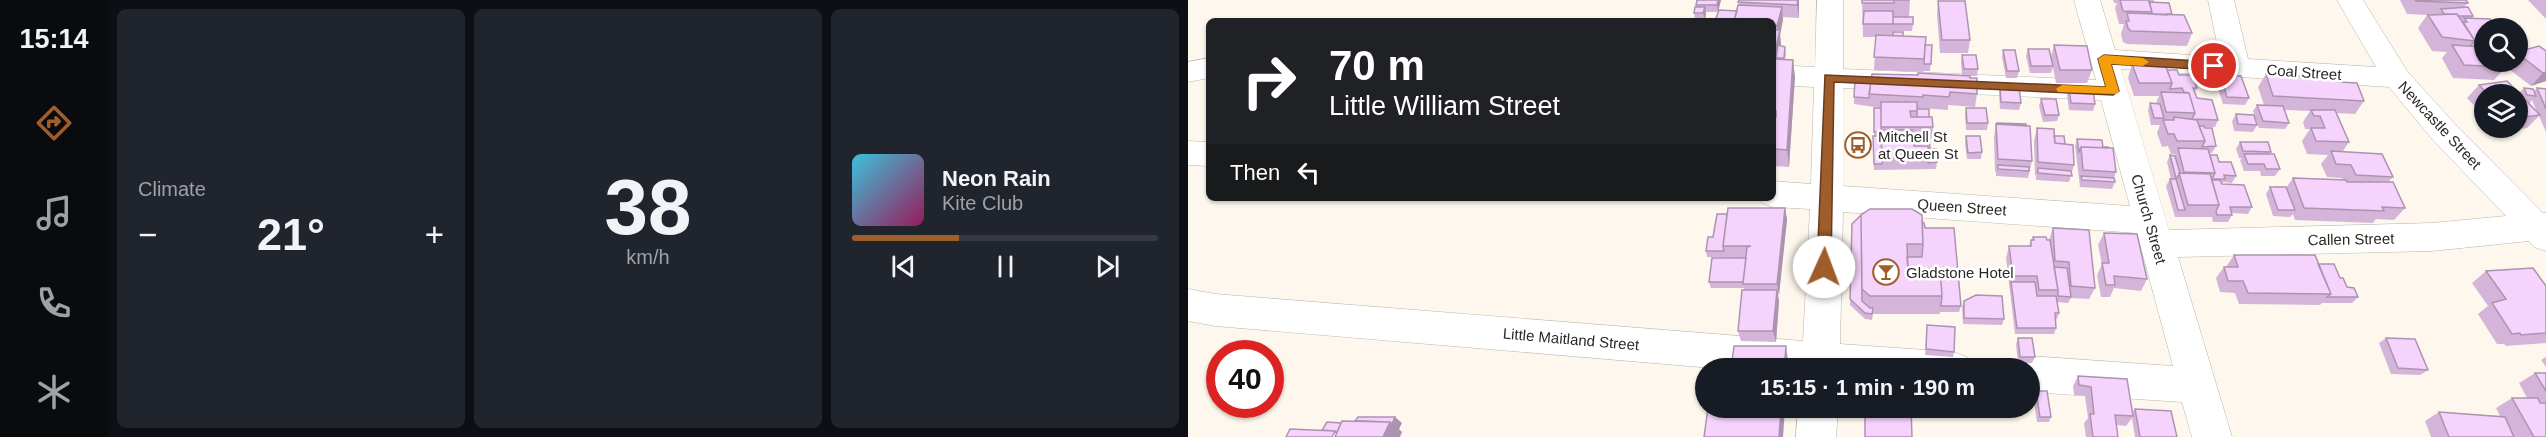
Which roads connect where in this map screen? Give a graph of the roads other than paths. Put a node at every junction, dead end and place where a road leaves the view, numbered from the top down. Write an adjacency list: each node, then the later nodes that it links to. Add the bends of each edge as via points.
1 (1830, 0): 10 (street)
2 (2087, 0): 5 (street, Church Street)
3 (2221, 0): 6 (street)
4 (2350, 0): 11 (street, Newcastle Street)
5 (2104, 59): 6 (street, Coal Street); 12 (street, Church Street)
6 (2236, 68): 11 (street, Coal Street)
7 (1206, 69): 8 (street)
8 (1188, 72)
9 (1776, 75): 10 (street)
10 (1829, 78): 12 (street); 16 (street)
11 (2397, 78): 17 (street, Newcastle Street, via 2443,131)
12 (2113, 91): 18 (street, Church Street)
13 (1188, 153): 14 (street)
14 (1206, 154)
15 (1776, 194): 16 (street, Queen Street)
16 (1827, 198): 18 (street, Queen Street); 21 (street)
17 (2543, 230): 18 (street, Callen Street, via 2432,237)
18 (2153, 232): 23 (street, Church Street)
19 (1188, 305): 20 (street, Little Maitland Street)
20 (1743, 358)
21 (1820, 358)
22 (2040, 375): 23 (street)
23 (2197, 385): 26 (street, Church Street)
24 (1817, 418): 25 (street)
25 (1816, 437)
26 (2212, 437)

